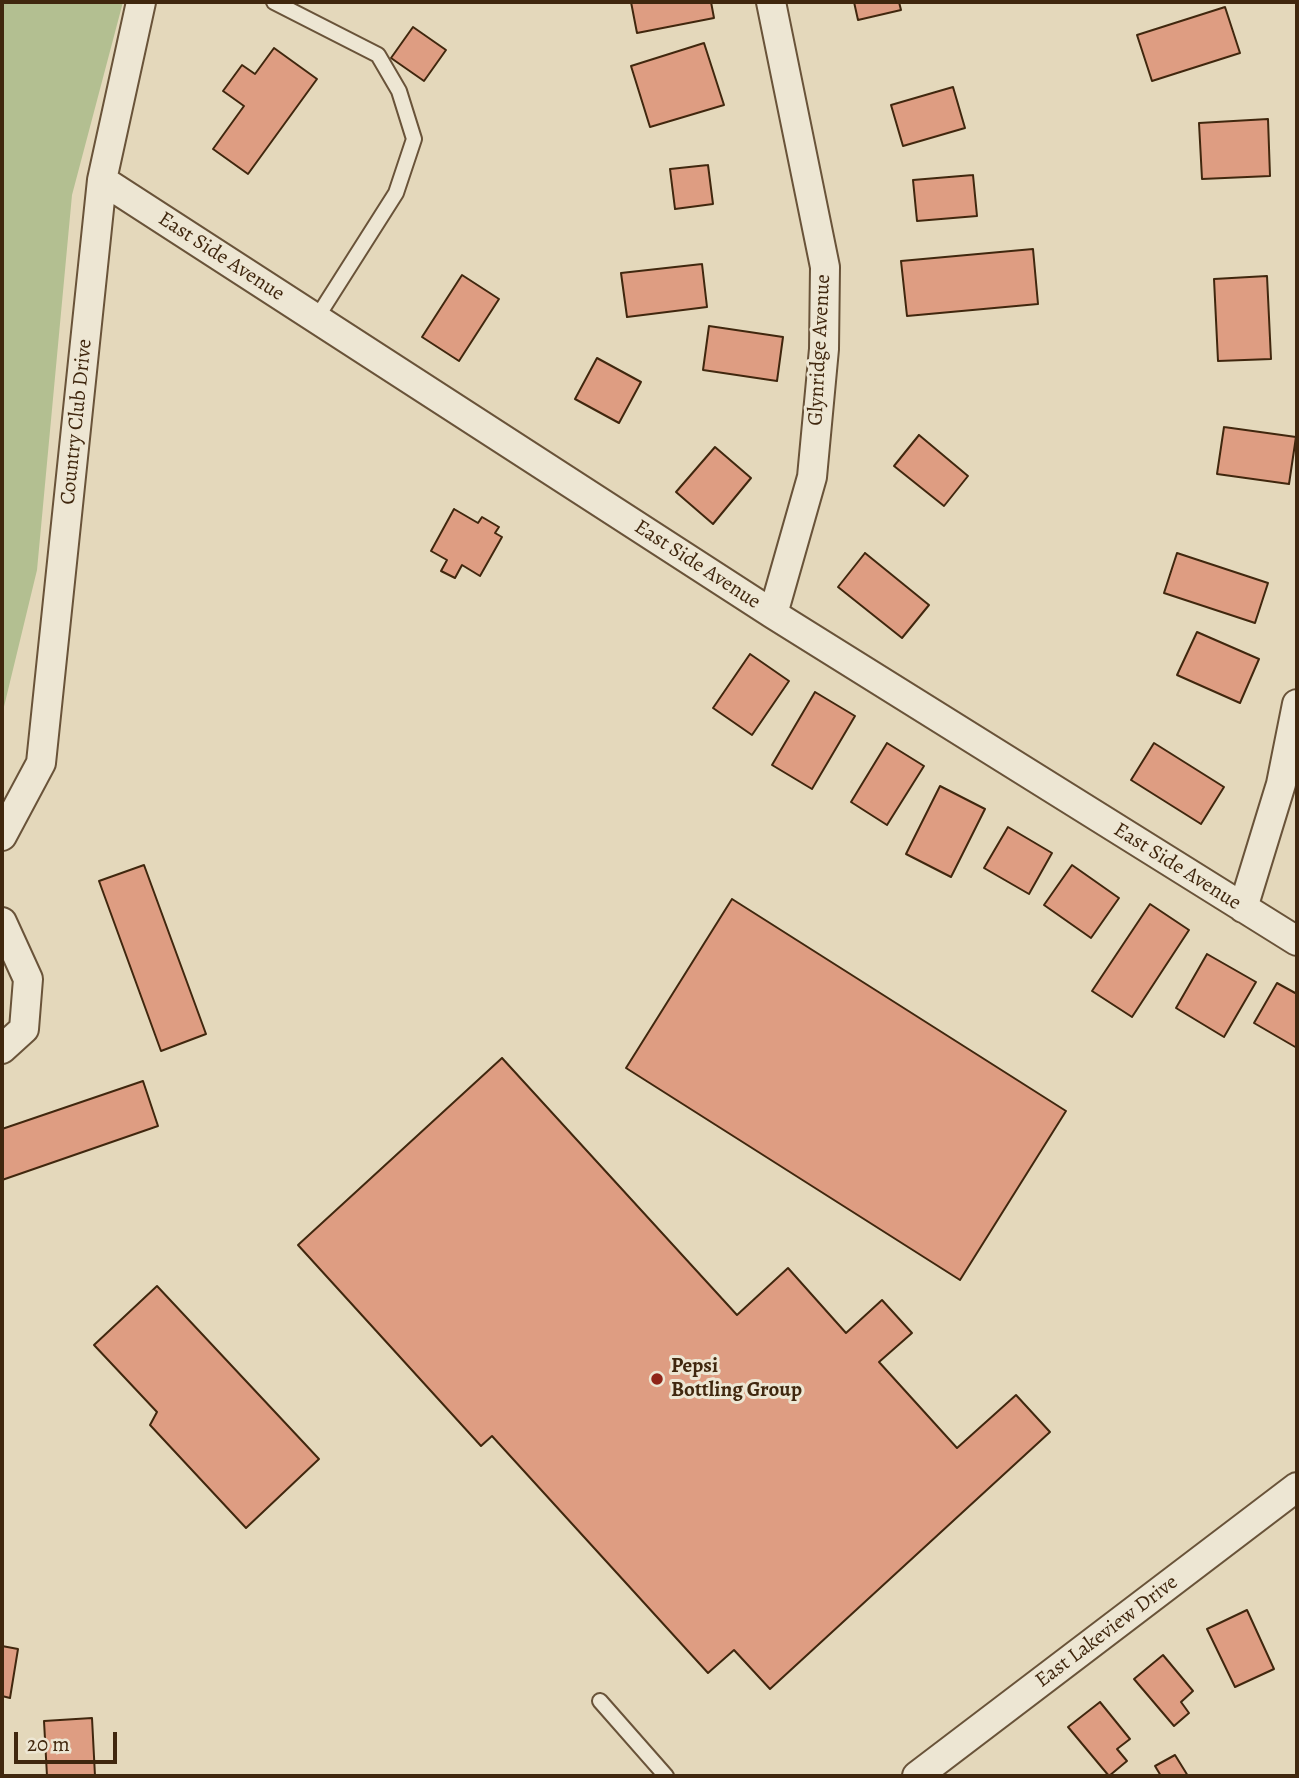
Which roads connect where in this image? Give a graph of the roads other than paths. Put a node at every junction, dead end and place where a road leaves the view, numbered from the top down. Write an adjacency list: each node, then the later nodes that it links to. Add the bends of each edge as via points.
1 (141, 2): 4 (street, Country Club Drive)
2 (274, 2): 5 (lane, via 378,55 399,91 414,139 396,194)
3 (771, 2): 6 (street, Glynridge Avenue, via 825,267 824,349 812,477)
4 (102, 180): 5 (street, East Side Avenue); 8 (street, Country Club Drive, via 41,764)
5 (316, 319): 6 (street, East Side Avenue)
6 (773, 614): 9 (street, East Side Avenue)
7 (1297, 704): 9 (street, via 1281,784)
8 (2, 836)
9 (1243, 908): 11 (street, East Side Avenue)
10 (2, 922): 12 (street, via 28,979 24,1029)
11 (1297, 941)
12 (2, 1049)
13 (1297, 1487): 16 (street, East Lakeview Drive)
14 (600, 1701): 15 (lane)
15 (666, 1776)
16 (917, 1776)

